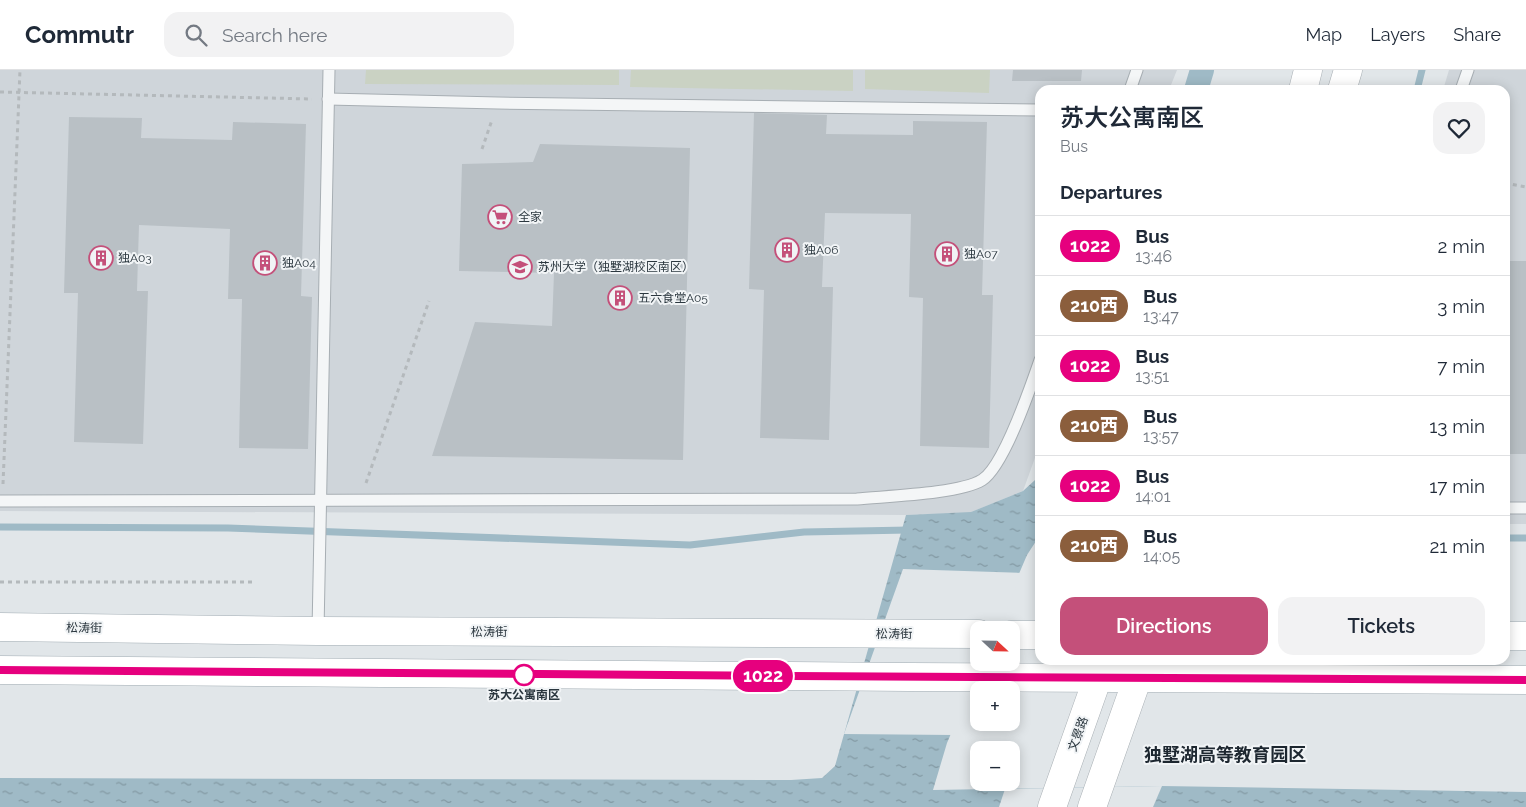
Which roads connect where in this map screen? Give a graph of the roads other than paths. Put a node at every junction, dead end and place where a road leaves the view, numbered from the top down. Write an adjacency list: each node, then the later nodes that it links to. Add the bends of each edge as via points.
1 (329, 70): 10 (lane)
2 (1137, 70): 6 (lane)
3 (1308, 70): 7 (main road)
4 (1348, 70): 8 (main road)
5 (1468, 70): 9 (lane)
6 (1132, 85)
7 (1304, 85)
8 (1344, 85)
9 (1463, 85)
10 (328, 99): 11 (lane); 13 (lane)
11 (1035, 110)
12 (1035, 375): 13 (lane, via 999,459 982,479 955,489 857,499)
13 (320, 499): 14 (lane); 18 (lane)
14 (1, 501)
15 (1510, 508): 16 (lane)
16 (1526, 508)
17 (0, 627): 18 (main road, 松涛街)
18 (318, 631): 19 (main road, 松涛街)
19 (970, 634)
20 (1020, 634): 21 (main road)
21 (1035, 635)
22 (1510, 636): 23 (main road)
23 (1526, 636)
24 (1101, 669): 25 (main road); 26 (main road); 28 (main road, 文景路)
25 (1141, 669): 27 (main road); 29 (main road)
26 (0, 670)
27 (1526, 680)
28 (1052, 807)
29 (1092, 807)

